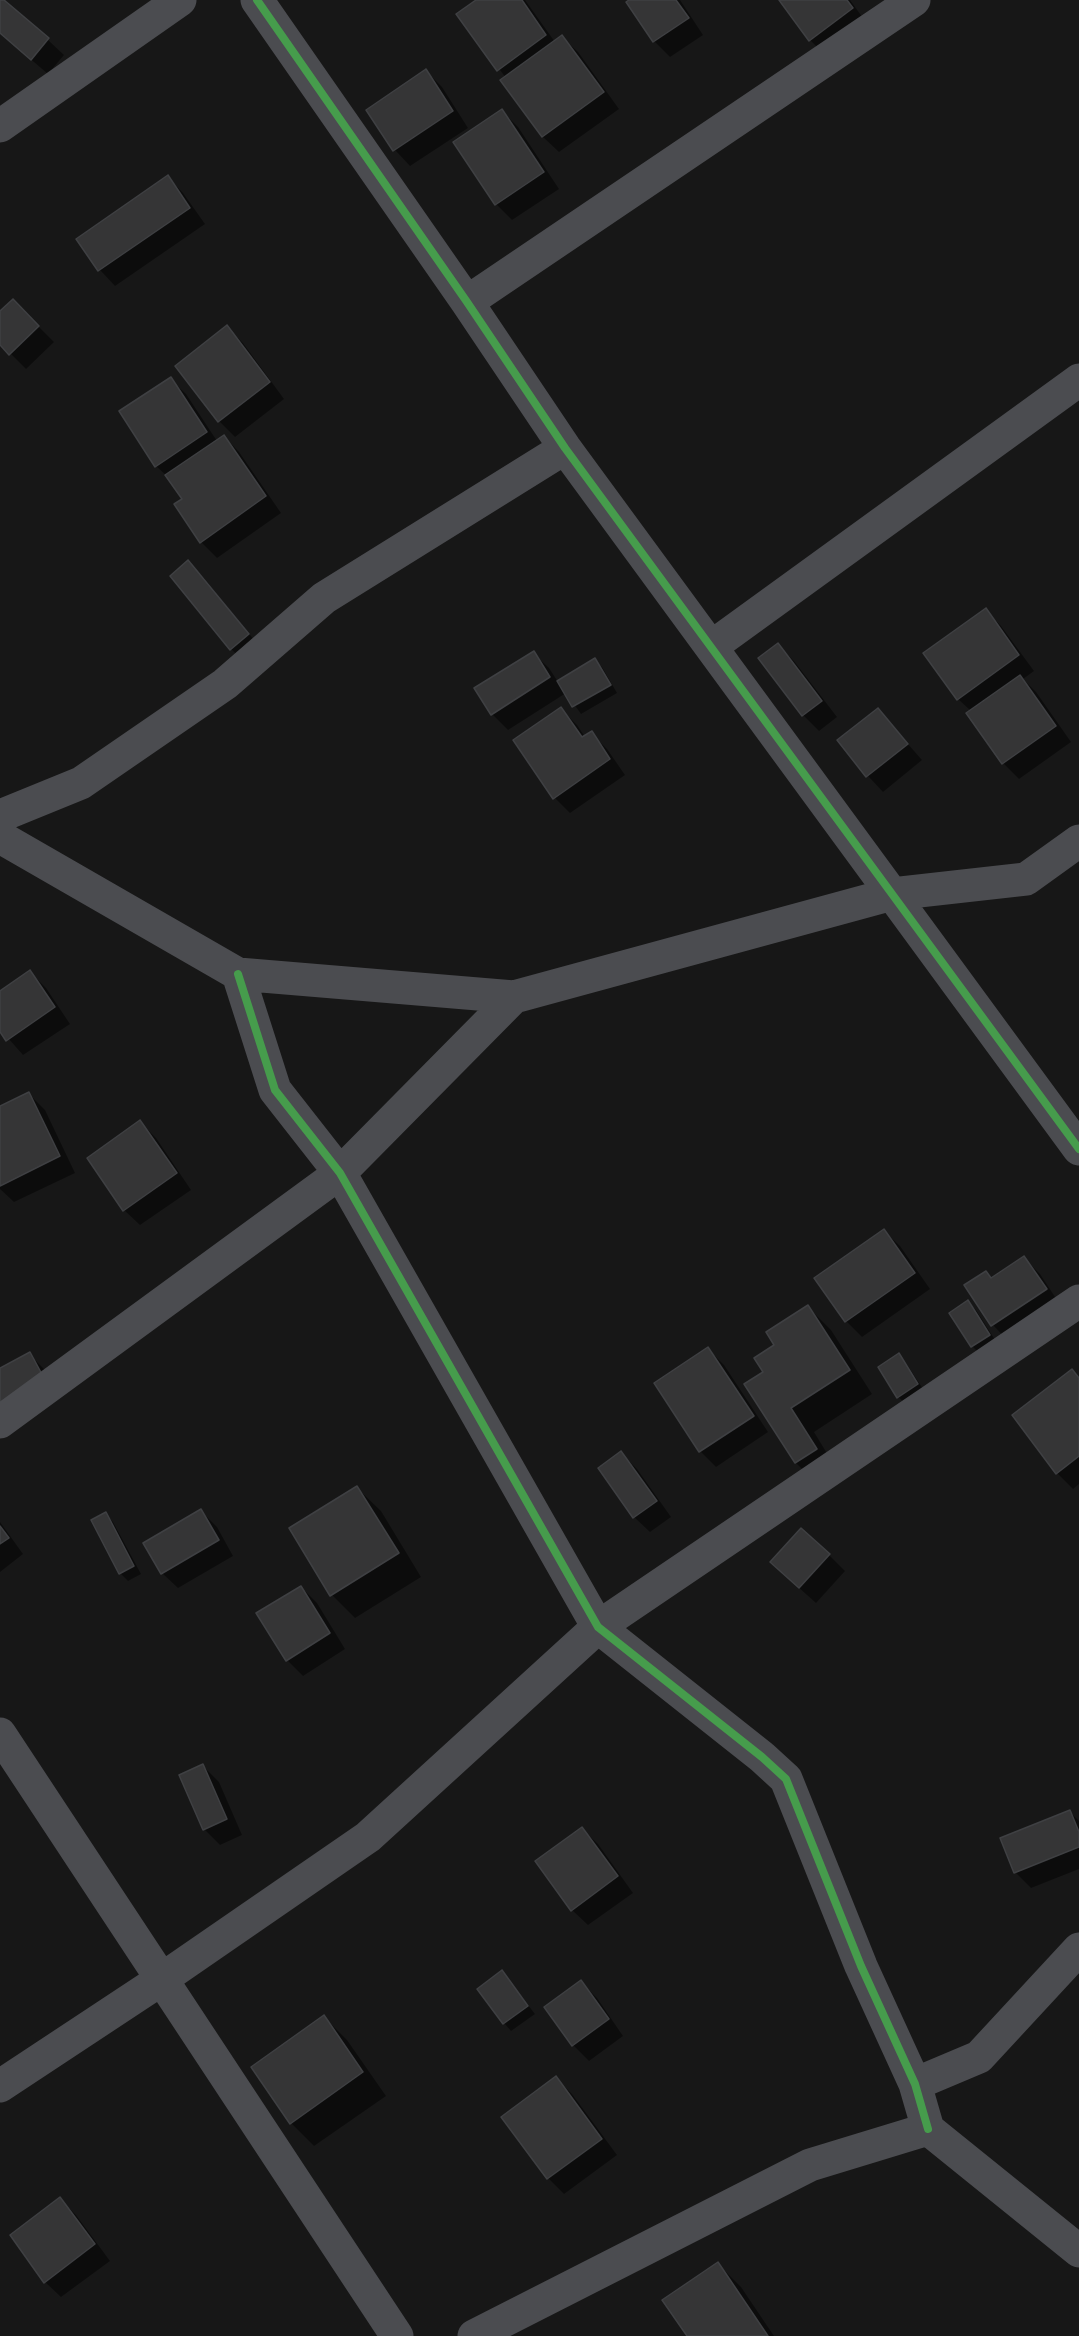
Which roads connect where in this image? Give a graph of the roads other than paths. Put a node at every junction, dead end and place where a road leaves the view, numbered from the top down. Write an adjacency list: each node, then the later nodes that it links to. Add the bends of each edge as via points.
1 (180, 0): 4 (street)
2 (914, 0): 5 (street)
3 (265, 3): 5 (street)
4 (0, 126)
5 (467, 302): 7 (street)
6 (1079, 380): 8 (street)
7 (565, 447): 8 (street); 9 (street, via 324,598 225,684 81,783)
8 (711, 647): 12 (street)
9 (0, 816)
10 (0, 837): 13 (street)
11 (1079, 841): 12 (street, via 1026,879)
12 (892, 894): 14 (street); 15 (street)
13 (238, 974): 14 (street); 16 (street, via 275,1090)
14 (514, 997): 16 (street)
15 (1079, 1149)
16 (340, 1173): 18 (street); 19 (street)
17 (1079, 1301): 19 (street)
18 (0, 1422)
19 (598, 1627): 22 (street, via 368,1837); 23 (street, via 786,1779 861,1966)
20 (0, 1734): 22 (street)
21 (1079, 1949): 23 (street, via 979,2056)
22 (162, 1979): 24 (street); 27 (street)
23 (915, 2084): 25 (street)
24 (0, 2086)
25 (928, 2129): 26 (street); 28 (street, via 810,2165)
26 (1079, 2251)
27 (397, 2336)
28 (474, 2336)

